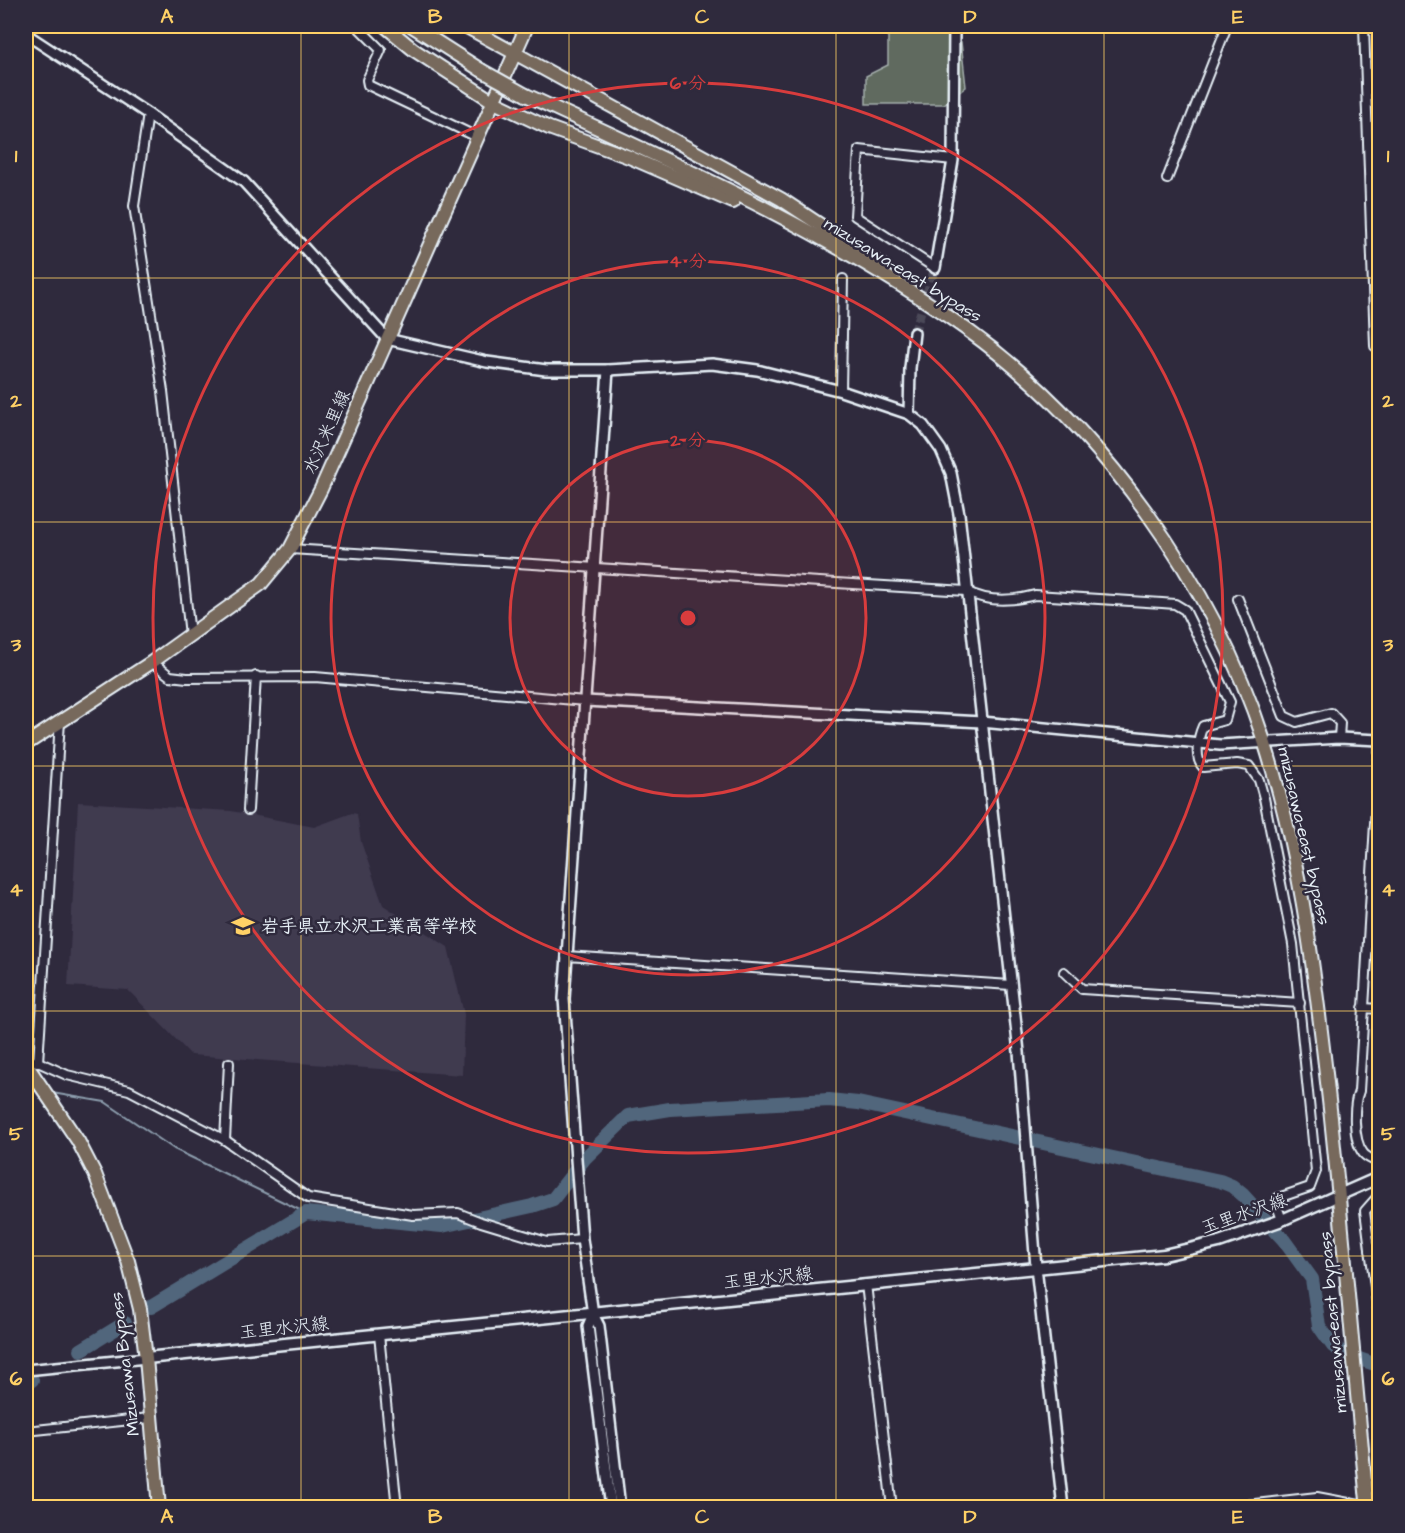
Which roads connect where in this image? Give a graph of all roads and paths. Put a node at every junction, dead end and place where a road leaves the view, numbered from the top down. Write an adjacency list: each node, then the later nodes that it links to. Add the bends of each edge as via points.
1 (357, 26): 13 (street, via 381,50 368,85)
2 (385, 26): 11 (main road, via 414,50)
3 (412, 26): 16 (main road, mizusawa-east bypass, bridge, via 526,95)
4 (465, 26): 10 (main road)
5 (527, 26): 10 (main road, 水沢米里線)
6 (954, 26): 14 (street)
7 (1227, 26): 15 (street)
8 (1364, 26): 23 (street, via 1375,346)
9 (26, 34): 12 (street)
10 (516, 52): 11 (main road, 水沢米里線); 19 (main road, via 781,199 889,270)
11 (494, 102): 13 (main road, 水沢米里線); 16 (main road)
12 (148, 114): 22 (street, via 244,182); 32 (street, via 134,206 163,391)
13 (477, 137): 22 (main road, 水沢米里線)
14 (953, 160): 17 (street); 17 (street, via 859,150 855,216)
15 (1167, 179)
16 (817, 237): 19 (main road, mizusawa-east bypass)
17 (935, 268)
18 (843, 279): 26 (street)
19 (969, 331): 40 (main road, mizusawa-east bypass, via 1077,428 1138,501 1214,622)
20 (914, 333): 27 (street)
21 (26, 337): 24 (street)
22 (387, 339): 25 (street, via 487,362 546,370); 28 (main road, 水沢米里線)
23 (1380, 345)
24 (26, 347)
25 (608, 370): 26 (street, via 712,364 757,370); 29 (street)
26 (841, 391): 27 (street)
27 (909, 414): 30 (street, via 933,436 951,473)
28 (290, 549): 29 (street); 32 (main road, 水沢米里線, via 261,584)
29 (593, 568): 30 (street); 35 (street)
30 (966, 591): 37 (street); 42 (street, via 978,598 1016,600 1035,595 1175,604 1185,610 1230,702 1225,720 1203,726)
31 (1238, 599): 38 (street, via 1284,716 1297,722 1331,713 1340,723)
32 (190, 635): 33 (main road, 水沢米里線)
33 (152, 662): 34 (street, via 170,676); 36 (main road, 水沢米里線)
34 (256, 676): 35 (street, via 315,677); 43 (street)
35 (585, 701): 37 (street); 44 (street)
36 (60, 721): 41 (main road, 水沢米里線); 51 (street)
37 (982, 722): 42 (street); 46 (street)
38 (1339, 738): 39 (street); 40 (street)
39 (1379, 740): 48 (street)
40 (1264, 742): 42 (street); 56 (main road, mizusawa-east bypass, via 1298,876 1311,952)
41 (26, 744)
42 (1199, 744): 47 (street, via 1198,760 1203,767 1243,764 1259,780 1293,944)
43 (248, 810)
44 (566, 956): 46 (street); 58 (street, via 565,1023)
45 (1064, 972): 47 (street, via 1082,989)
46 (1011, 985): 61 (street, via 1028,1142)
47 (1300, 1003): 57 (street, via 1315,1176 1310,1187 1278,1198)
48 (1363, 1008): 49 (street); 53 (street, via 1359,1091 1355,1101 1358,1144 1364,1155 1375,1161)
49 (1380, 1009)
50 (229, 1063): 52 (street)
51 (29, 1066): 52 (street, via 129,1090); 66 (main road, Mizusawa Bypass, via 78,1141 112,1215 140,1310)
52 (225, 1140): 58 (street, via 308,1198 413,1215 459,1212 547,1242)
53 (1380, 1159)
54 (1380, 1178): 56 (main road, 玉里水沢線)
55 (1380, 1194): 59 (street, via 1365,1211)
56 (1339, 1195): 57 (main road, 玉里水沢線); 77 (main road, mizusawa-east bypass, bridge)
57 (1282, 1220): 61 (main road, 玉里水沢線, via 1164,1255)
58 (582, 1239): 63 (street)
59 (1370, 1250): 60 (street); 64 (street)
60 (1380, 1252)
61 (1036, 1267): 62 (main road, 玉里水沢線); 75 (street)
62 (866, 1284): 63 (main road, 玉里水沢線); 74 (street)
63 (593, 1314): 65 (main road, 玉里水沢線); 72 (street, via 588,1326); 73 (street, via 599,1326)
64 (1380, 1325)
65 (379, 1335): 66 (main road, 玉里水沢線); 71 (street)
66 (146, 1358): 67 (street); 68 (main road, Mizusawa Bypass)
67 (26, 1370)
68 (150, 1418): 69 (street); 70 (main road, Mizusawa Bypass)
69 (26, 1431)
70 (159, 1508)
71 (397, 1508)
72 (611, 1508)
73 (620, 1508)
74 (892, 1508)
75 (1063, 1508)
76 (1219, 1508): 77 (street, via 1317,1497)
77 (1370, 1508)

